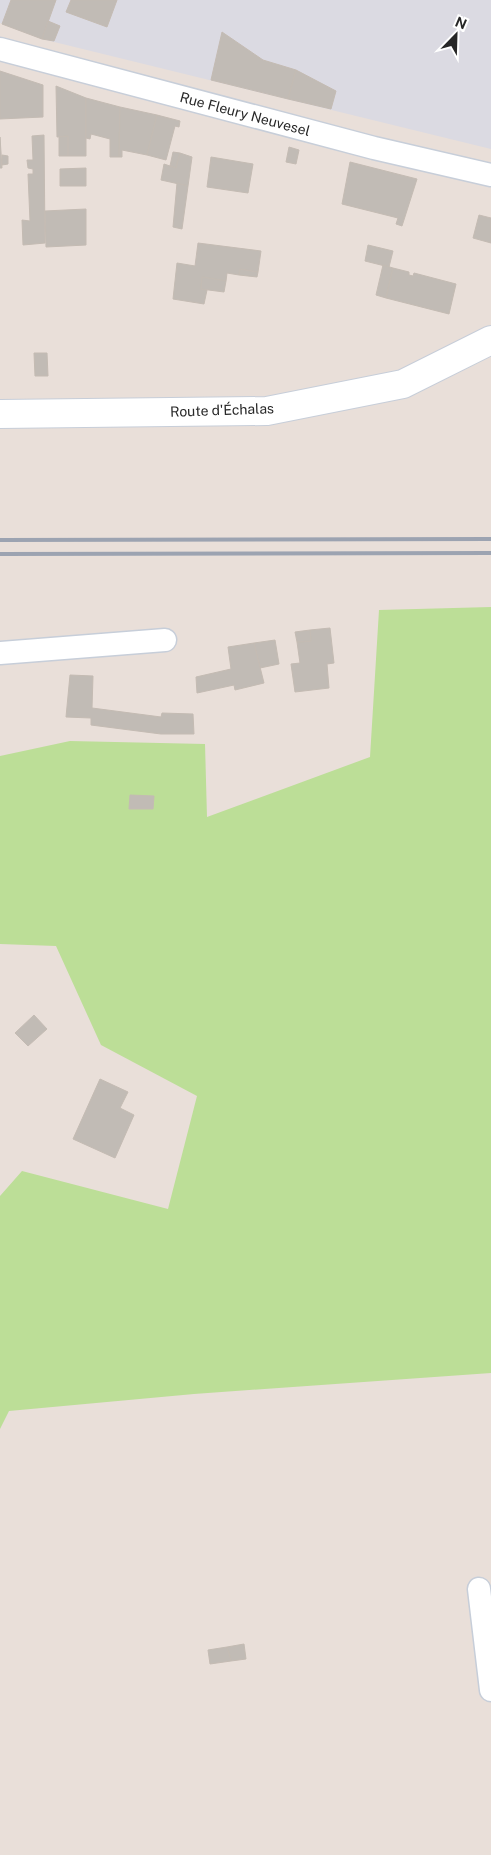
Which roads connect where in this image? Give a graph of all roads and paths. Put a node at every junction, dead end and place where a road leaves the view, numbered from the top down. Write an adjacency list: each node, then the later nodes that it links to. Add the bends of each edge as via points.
1 (0, 49): 2 (street, Rue Fleury Neuvesel, via 374,148)
2 (491, 175)
3 (491, 340): 4 (street, Route d'Échalas, via 403,384 267,411)
4 (0, 414)
5 (166, 640): 6 (street)
6 (0, 652)
7 (478, 1588): 8 (street)
8 (491, 1690)

